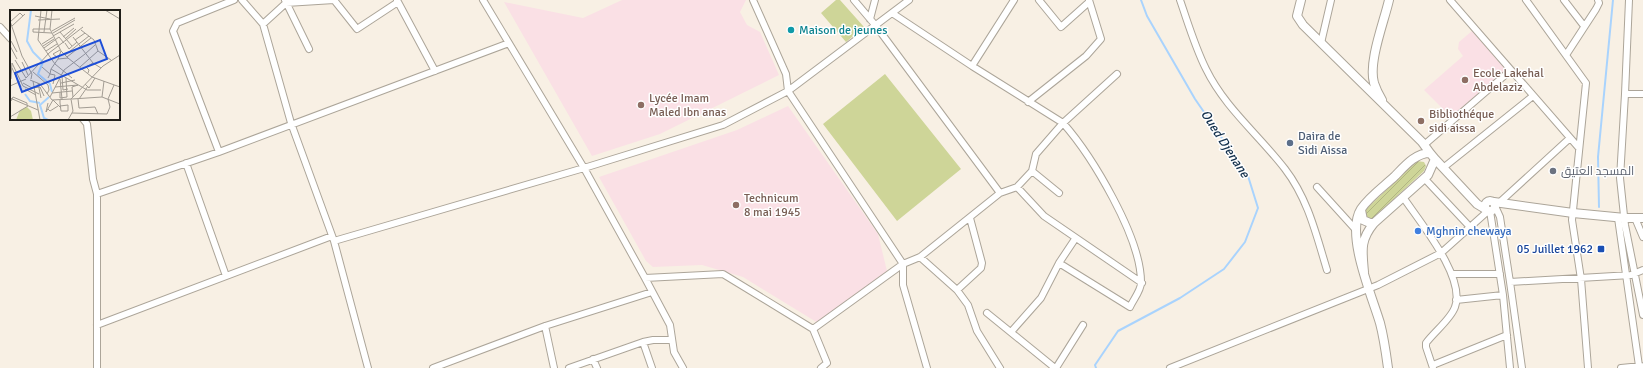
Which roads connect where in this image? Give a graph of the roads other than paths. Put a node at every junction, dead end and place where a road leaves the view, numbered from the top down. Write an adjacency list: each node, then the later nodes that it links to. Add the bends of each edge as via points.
1 (234, 0): 51 (street, via 177,23 173,31)
2 (242, 0): 25 (street)
3 (317, 0): 20 (street, via 334,0 358,29); 22 (street)
4 (483, 0): 30 (street)
5 (753, 0): 38 (street, via 786,74)
6 (854, 0): 24 (street)
7 (875, 0): 24 (street)
8 (909, 0): 23 (street)
9 (1014, 0): 34 (street)
10 (1039, 0): 21 (street, via 1061,27)
11 (1180, 0): 82 (street, via 1206,69 1234,113 1285,169 1301,193 1309,210)
12 (1300, 0): 31 (main road, via 1297,16)
13 (1331, 0): 31 (street)
14 (1389, 0): 43 (main road, via 1373,73)
15 (1450, 0): 35 (street)
16 (1526, 0): 33 (street)
17 (1564, 0): 27 (street)
18 (1598, 0): 27 (street, via 1596,9)
19 (1629, 0): 39 (street)
20 (397, 1): 36 (street)
21 (1089, 1): 42 (street, via 1102,39 1086,56)
22 (286, 2): 25 (street); 32 (street)
23 (892, 14): 26 (street); 34 (street)
24 (870, 19): 26 (street)
25 (263, 24): 46 (street)
26 (876, 26): 38 (street); 62 (street)
27 (1584, 26): 33 (street)
28 (0, 27): 29 (street)
29 (10, 38)
30 (509, 43): 36 (street); 55 (street)
31 (1321, 43): 43 (main road)
32 (309, 49)
33 (1566, 55): 50 (street, via 1586,83)
34 (972, 66): 42 (street)
35 (1511, 70): 41 (street); 49 (street)
36 (435, 71): 46 (street)
37 (1117, 74): 45 (street)
38 (788, 92): 55 (street, via 723,125); 81 (street)
39 (1625, 94): 40 (street); 70 (street, via 1620,178)
40 (1643, 94)
41 (1534, 96): 48 (street); 56 (street)
42 (1028, 102): 45 (street)
43 (1384, 105): 47 (main road)
44 (84, 120): 64 (street, via 87,124)
45 (1063, 123): 57 (street, via 1036,154); 93 (street, via 1080,142 1110,193 1132,240)
46 (291, 124): 51 (street); 76 (street)
47 (1412, 133): 49 (main road); 53 (main road, via 1416,142)
48 (1570, 138): 50 (street); 66 (street)
49 (1424, 144): 52 (main road)
50 (1579, 148): 68 (street)
51 (219, 152): 54 (street)
52 (1433, 156): 53 (main road, via 1424,153); 56 (main road); 58 (main road)
53 (1414, 159): 67 (main road)
54 (186, 163): 64 (street); 88 (street)
55 (584, 168): 76 (street); 90 (street)
56 (1443, 168): 59 (main road)
57 (1032, 171): 60 (street); 63 (street)
58 (1426, 176): 59 (main road, via 1436,171); 65 (main road); 73 (street)
59 (1456, 181): 66 (main road, via 1477,204)
60 (1017, 187): 62 (street); 77 (street, via 1044,216)
61 (1317, 187): 74 (street)
62 (1000, 193): 69 (street)
63 (1059, 193)
64 (97, 194): 101 (street)
65 (1402, 197): 72 (main road); 78 (street)
66 (1495, 207): 68 (main road); 73 (street); 87 (street); 92 (street, via 1500,217)
67 (1361, 209): 72 (main road, via 1363,220); 74 (main road)
68 (1573, 213): 70 (main road); 91 (street)
69 (970, 218): 79 (street); 95 (street, via 982,263 981,268)
70 (1621, 218): 71 (main road); 85 (street); 89 (street)
71 (1639, 218): 75 (street)
72 (1374, 222): 84 (main road, via 1366,232 1362,244)
73 (1470, 227): 78 (street)
74 (1356, 230): 84 (main road, via 1357,247)
75 (1643, 237)
76 (333, 239): 88 (street); 114 (street)
77 (1075, 239): 80 (street); 93 (street)
78 (1441, 253): 86 (street); 94 (street)
79 (920, 257): 81 (street); 95 (street)
80 (1059, 263): 93 (street, via 1130,307); 105 (street, via 1041,298)
81 (904, 264): 104 (street); 122 (street, via 903,285)
82 (1327, 270)
83 (1643, 270): 85 (street)
84 (1364, 272): 94 (main road)
85 (1636, 273): 89 (street); 100 (street)
86 (1453, 274): 87 (street); 98 (street)
87 (1500, 274): 97 (street)
88 (226, 276): 101 (street)
89 (1625, 276): 91 (street); 111 (street)
90 (645, 278): 96 (street); 104 (street, via 723,274)
91 (1581, 279): 92 (street); 129 (street)
92 (1510, 282): 128 (street)
93 (1142, 284)
94 (1369, 288): 125 (street); 126 (main road, via 1380,324)
95 (957, 290): 123 (street, via 968,305 977,331)
96 (652, 292): 103 (street); 107 (street, via 670,325)
97 (1503, 295): 98 (street); 106 (street)
98 (1456, 300): 112 (street, via 1455,308 1426,343)
99 (987, 313): 105 (street)
100 (1643, 315)
101 (97, 325): 113 (street)
102 (1083, 325): 124 (street)
103 (545, 326): 115 (street); 116 (street)
104 (813, 329): 110 (street)
105 (1011, 332): 124 (street)
106 (1507, 335): 112 (street); 127 (street)
107 (672, 340): 108 (street); 120 (street, via 674,352)
108 (643, 342): 109 (street); 119 (street)
109 (593, 359): 117 (street); 118 (street)
110 (828, 365): 121 (street)
111 (1641, 366): 130 (street)
112 (1433, 367)
113 (97, 368)
114 (368, 368)
115 (433, 368)
116 (554, 368)
117 (569, 368)
118 (597, 368)
119 (652, 368)
120 (683, 368)
121 (821, 368)
122 (926, 368)
123 (1000, 368)
124 (1055, 368)
125 (1170, 368)
126 (1388, 368)
127 (1510, 368)
128 (1522, 368)
129 (1588, 368)
130 (1622, 368)

